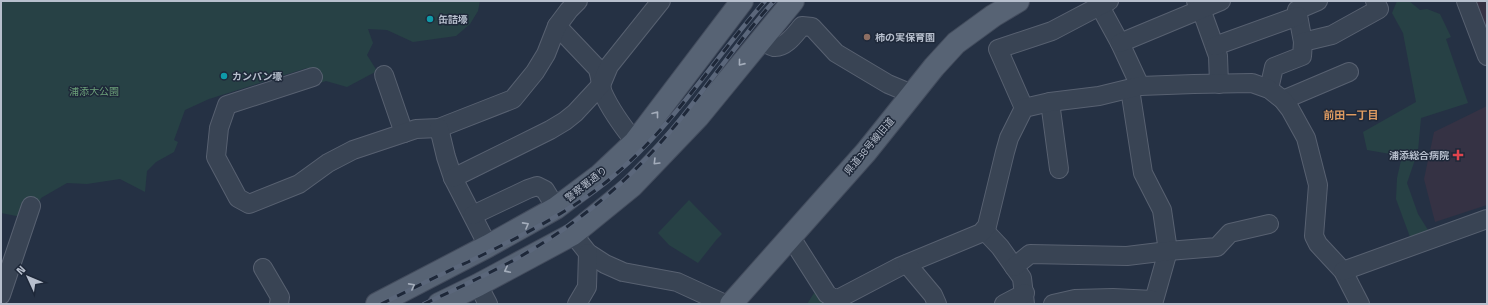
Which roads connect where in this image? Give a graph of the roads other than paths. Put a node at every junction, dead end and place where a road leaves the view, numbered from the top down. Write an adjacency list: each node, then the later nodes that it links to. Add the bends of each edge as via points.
1 (578, 1): 13 (street)
2 (660, 1): 23 (street, via 609,66)
3 (742, 1): 32 (main road, 警察署通り, one-way to 3)
4 (793, 1): 14 (main road)
5 (1018, 1): 26 (main road, 県道38号線旧道, via 956,43)
6 (1221, 1): 11 (street)
7 (1318, 1): 12 (street)
8 (1374, 1): 15 (street, via 1379,9 1332,35)
9 (1466, 1): 18 (street)
10 (1102, 3): 16 (street); 29 (street, via 1052,31 998,49)
11 (1198, 5): 16 (street); 17 (street)
12 (1297, 9): 15 (street); 17 (street)
13 (557, 26): 23 (street, via 597,68); 30 (street, via 546,54 513,98)
14 (760, 40): 26 (street, via 773,47 780,47 802,26 812,27 836,53 888,84); 41 (main road, one-way to 41, via 698,117 659,159 632,186)
15 (1302, 42): 25 (street, via 1302,56 1274,67)
16 (1120, 43): 24 (street)
17 (1215, 46): 22 (street)
18 (1487, 56)
19 (1348, 72): 27 (street)
20 (314, 76): 31 (street, via 227,105 219,128 216,157 238,198 249,204 299,184 328,163 353,150)
21 (384, 76): 31 (street)
22 (1219, 84): 24 (street); 25 (street, via 1252,84)
23 (601, 85): 32 (street, via 616,116); 34 (street, via 565,121)
24 (1135, 87): 28 (street, via 1099,96); 44 (street, via 1143,173 1162,210)
25 (1269, 88): 27 (street)
26 (912, 94): 42 (main road, 県道38号線旧道, via 866,152)
27 (1283, 100): 49 (street, via 1306,138 1318,185 1314,236 1318,244)
28 (1050, 102): 29 (street); 33 (street)
29 (1024, 108): 40 (street, via 1009,138)
30 (440, 128): 31 (street, via 416,129); 34 (street)
31 (404, 133)
32 (634, 142): 36 (main road, 警察署通り, via 600,175)
33 (1059, 169)
34 (453, 178): 37 (street)
35 (30, 206): 51 (street)
36 (556, 208): 37 (street, via 545,190 537,186); 43 (main road, 警察署通り, one-way to 36)
37 (473, 215): 43 (street)
38 (1487, 218): 49 (street)
39 (1268, 224): 44 (street, via 1230,233 1216,247)
40 (984, 230): 46 (street); 47 (street)
41 (573, 234): 45 (street); 50 (main road, one-way to 50)
42 (790, 236): 46 (street, via 827,294 836,300); 60 (main road, 県道38号線旧道)
43 (488, 246): 55 (main road, 警察署通り, one-way to 43)
44 (1168, 251): 47 (street, via 1127,256 1030,254); 53 (street)
45 (588, 253): 58 (street, via 587,287); 59 (street, via 623,272 677,282)
46 (907, 264): 61 (street, via 933,295)
47 (1014, 267): 52 (street, via 1022,278)
48 (263, 268): 54 (street, via 280,297)
49 (1343, 271): 64 (street)
50 (478, 285): 56 (main road); 57 (street)
51 (1, 295)
52 (1025, 299): 62 (street)
53 (1153, 302): 63 (street, via 1113,298 1074,299)
54 (279, 304)
55 (377, 304)
56 (438, 304)
57 (488, 304)
58 (577, 304)
59 (725, 304)
60 (730, 304)
61 (937, 304)
62 (1004, 304)
63 (1053, 304)
64 (1360, 304)

